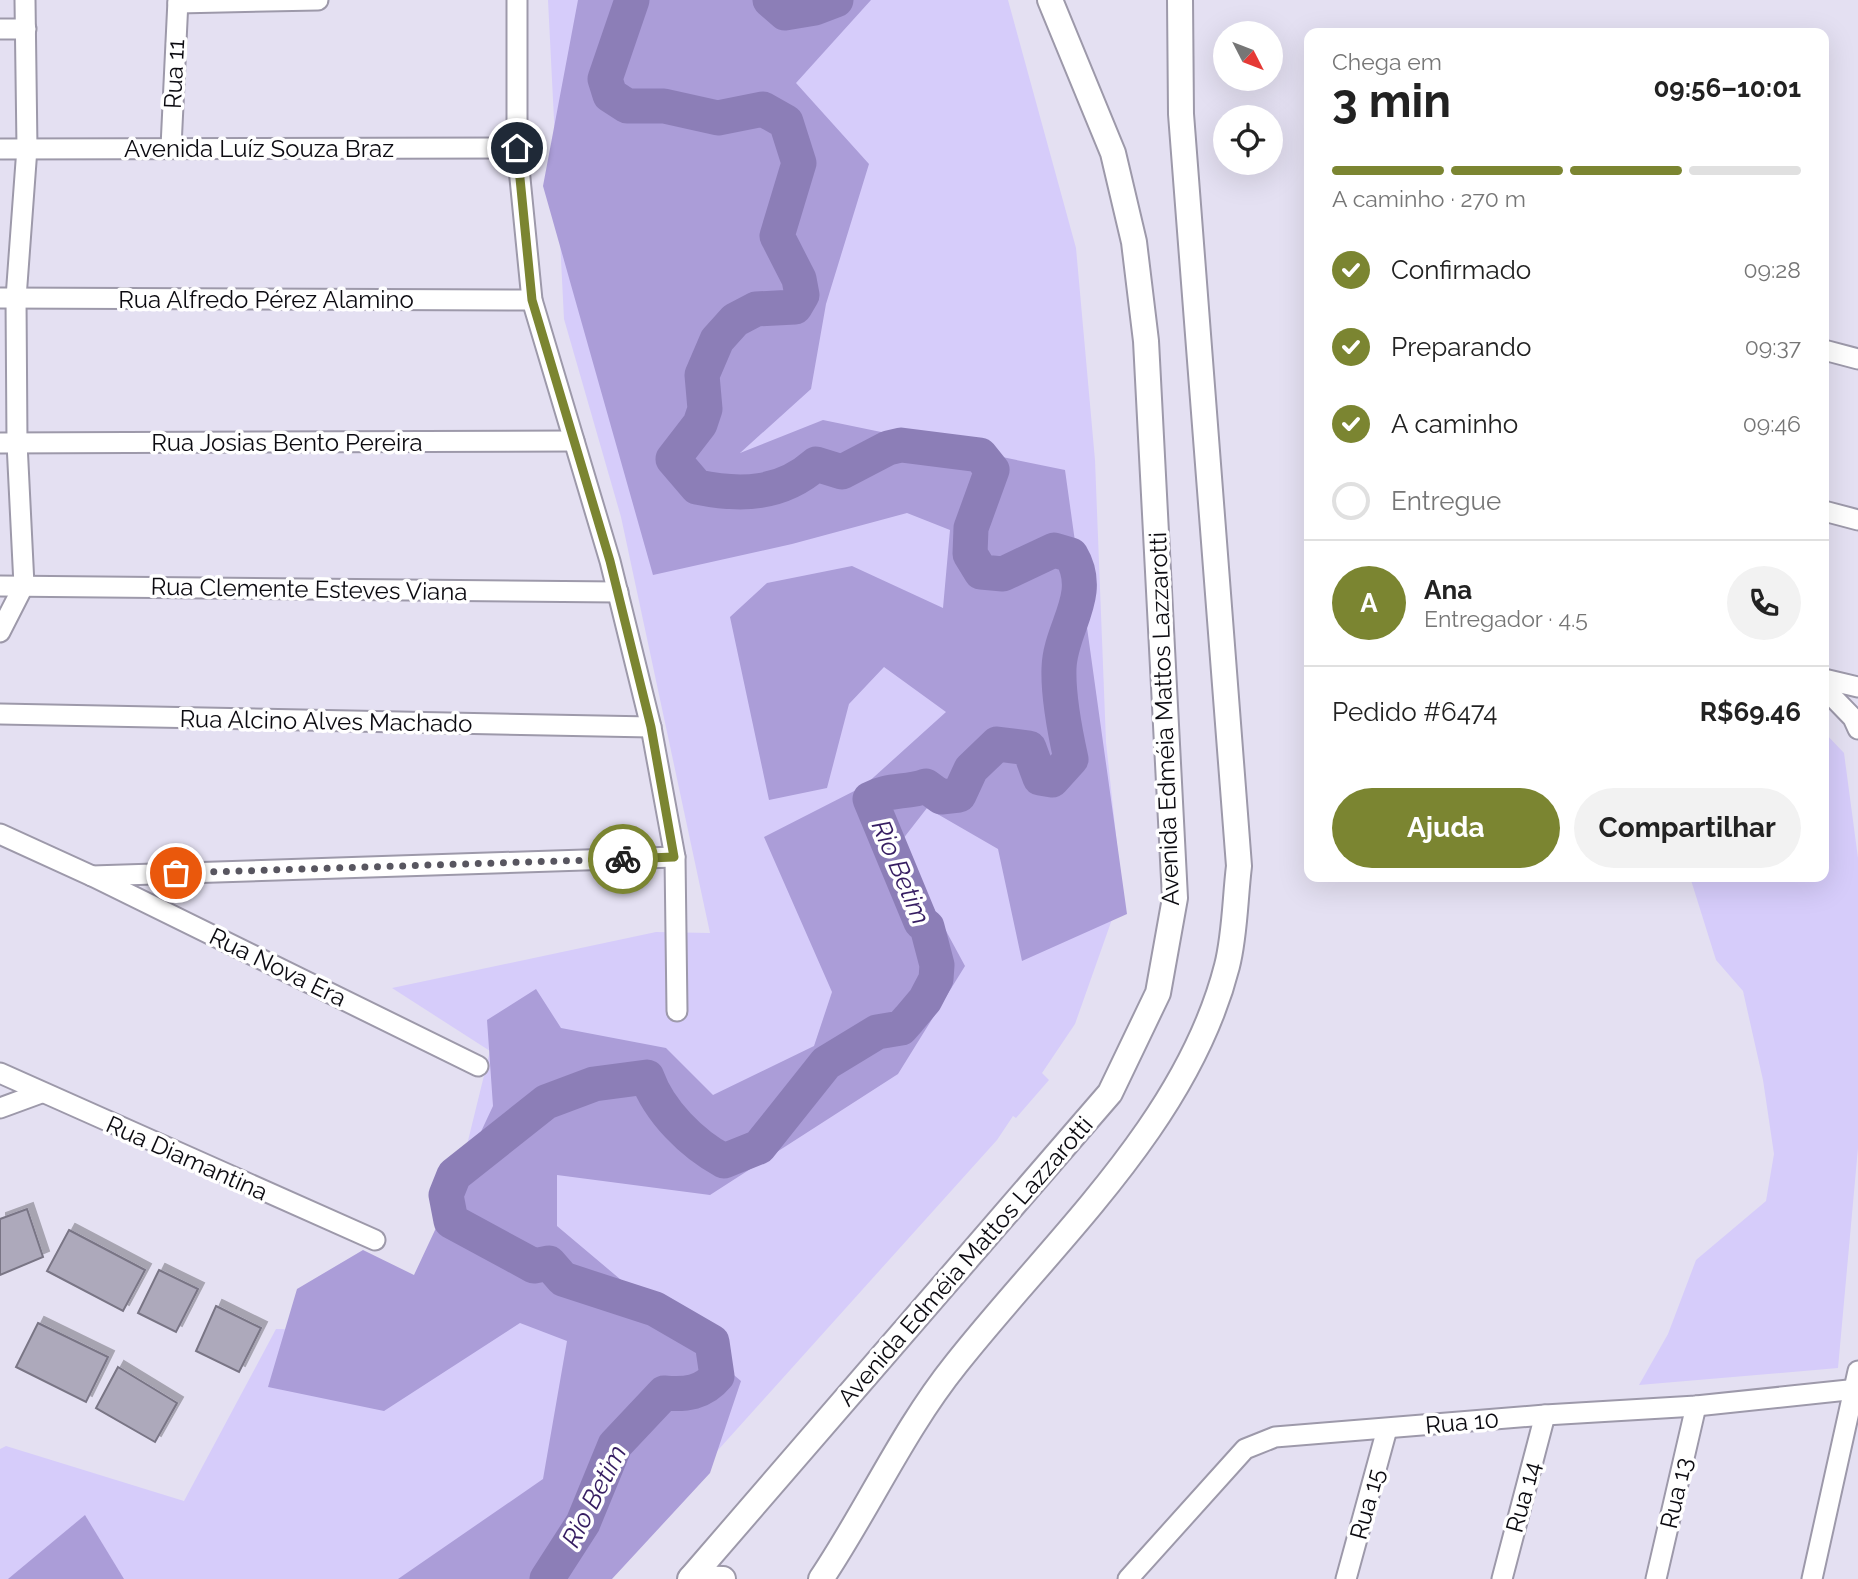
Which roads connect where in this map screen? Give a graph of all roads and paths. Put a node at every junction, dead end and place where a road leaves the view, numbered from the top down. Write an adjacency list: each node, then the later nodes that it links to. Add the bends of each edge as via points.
1 (24, 0): 8 (street)
2 (318, 0): 6 (street)
3 (517, 0): 11 (street)
4 (1050, 0): 44 (main road, Avenida Edméia Mattos Lazzarotti, via 1114,153 1134,242 1146,341 1175,898 1158,993 1110,1093)
5 (1180, 0): 46 (main road, via 1181,114 1239,866 1228,965 1202,1039 1148,1133 954,1366)
6 (178, 1): 9 (street, Rua 11)
7 (0, 29): 8 (street)
8 (26, 29): 10 (street)
9 (171, 147): 10 (street, Avenida Luíz Souza Braz); 11 (street, Avenida Luíz Souza Braz)
10 (27, 148): 12 (street, Avenida Luíz Souza Braz); 13 (street)
11 (517, 148): 14 (street)
12 (0, 149)
13 (8, 298): 14 (street, Rua Alfredo Pérez Alamino); 18 (street)
14 (532, 300): 17 (street)
15 (1829, 351): 16 (street)
16 (1858, 359)
17 (574, 441): 18 (street, Rua Josias Bento Pereira); 23 (street)
18 (9, 443): 22 (street)
19 (1829, 512): 20 (street)
20 (1858, 520)
21 (0, 586): 22 (street, Rua Clemente Esteves Viana)
22 (24, 586): 23 (street, Rua Clemente Esteves Viana); 24 (street)
23 (618, 593): 29 (street)
24 (0, 632)
25 (1829, 680): 26 (street)
26 (1858, 687)
27 (1829, 693): 30 (street)
28 (0, 714): 29 (street, Rua Alcino Alves Machado)
29 (651, 727): 32 (street)
30 (1858, 729)
31 (0, 834): 33 (street, Rua Nova Era)
32 (674, 857): 33 (street); 34 (street)
33 (92, 876): 35 (street, Rua Nova Era)
34 (677, 1012)
35 (478, 1066)
36 (0, 1073): 37 (street, Rua Diamantina)
37 (41, 1093): 38 (street); 39 (street, Rua Diamantina)
38 (0, 1108)
39 (375, 1240)
40 (1857, 1383): 41 (street, Rua 10); 51 (street)
41 (1696, 1406): 42 (street, Rua 10); 50 (street, Rua 13)
42 (1545, 1415): 43 (street, Rua 10); 49 (street, Rua 14)
43 (1387, 1429): 47 (street, Rua 10, via 1275,1437 1245,1449); 48 (street, Rua 15)
44 (690, 1578): 45 (main road)
45 (723, 1579)
46 (821, 1579)
47 (1128, 1579)
48 (1346, 1579)
49 (1502, 1579)
50 (1657, 1579)
51 (1812, 1579)

